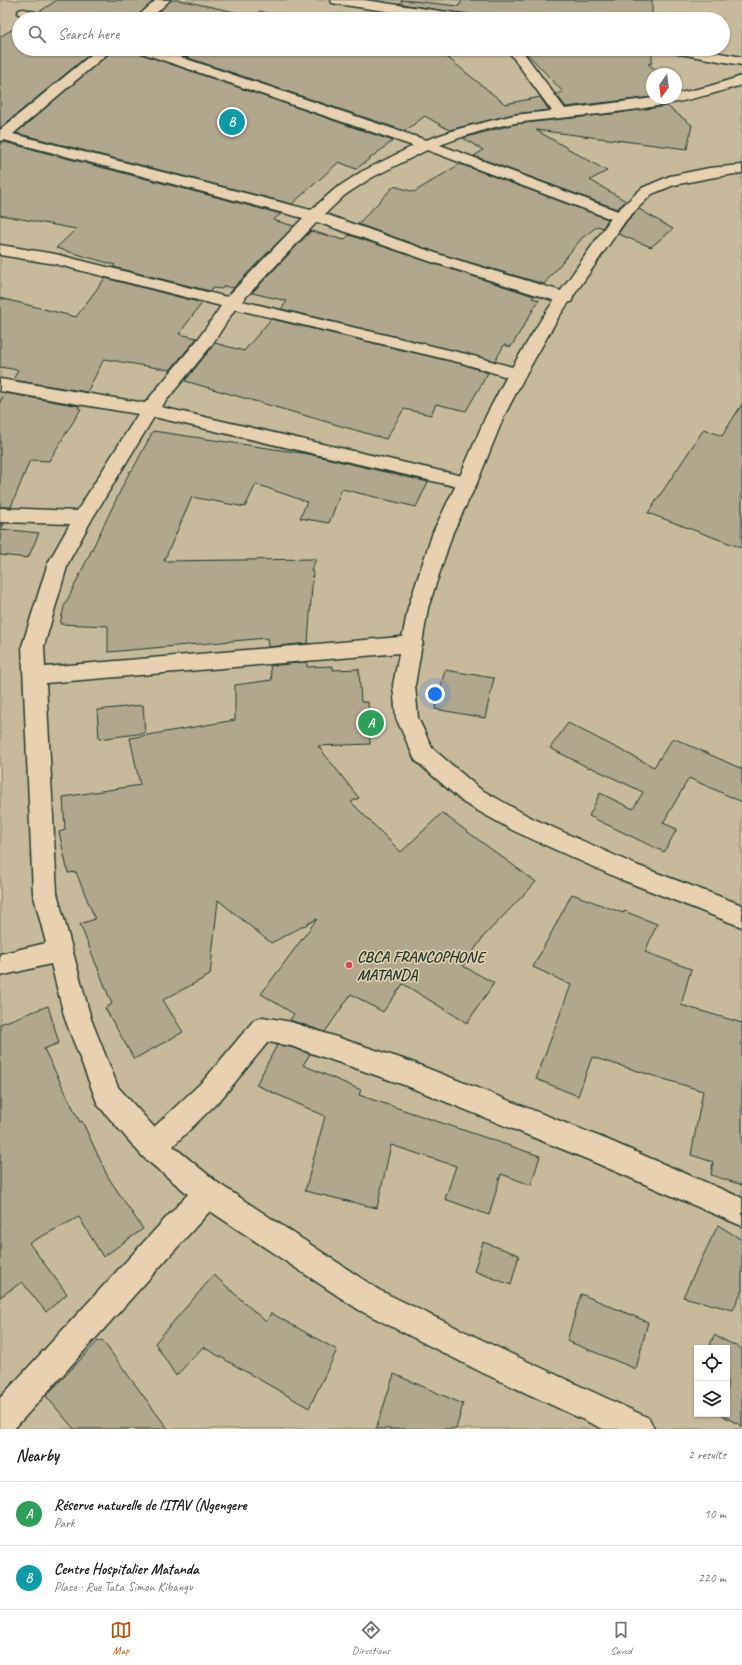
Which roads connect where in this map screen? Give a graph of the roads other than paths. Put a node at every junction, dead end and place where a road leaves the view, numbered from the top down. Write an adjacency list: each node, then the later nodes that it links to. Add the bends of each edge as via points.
1 (164, 0): 3 (street)
2 (337, 0): 4 (street)
3 (150, 12)
4 (455, 12)
5 (97, 56): 12 (street)
6 (165, 56): 13 (street)
7 (519, 56): 11 (street)
8 (714, 56): 9 (street)
9 (742, 61)
10 (742, 80): 11 (street, via 662,101)
11 (561, 113): 13 (street, via 514,119)
12 (0, 136): 15 (street)
13 (426, 145): 15 (street, via 366,175 340,192); 16 (street)
14 (742, 170): 16 (street, via 709,173 670,181 647,191)
15 (314, 216): 18 (street, via 435,258); 19 (street)
16 (620, 217): 18 (street)
17 (0, 250): 19 (street, via 55,259)
18 (565, 298): 20 (street, via 550,318)
19 (231, 303): 20 (street, via 466,358); 22 (street, via 205,342)
20 (518, 374): 23 (street, via 495,416)
21 (0, 385): 22 (street)
22 (150, 410): 23 (street); 25 (street)
23 (467, 483): 26 (street, via 434,556 418,608)
24 (0, 515): 25 (street)
25 (83, 518): 27 (street, via 58,563 33,646)
26 (412, 644): 27 (street); 28 (street, via 404,685 407,718 423,754 472,796 522,824 628,872)
27 (35, 676): 29 (street, via 45,892)
28 (742, 916)
29 (60, 951): 30 (street); 31 (street, via 78,1019 108,1096)
30 (0, 965)
31 (153, 1147): 32 (street); 33 (street, via 212,1089 263,1029 291,1034 409,1074 598,1150)
32 (208, 1194): 34 (street); 35 (street, via 369,1300)
33 (742, 1212)
34 (0, 1421)
35 (638, 1429)

